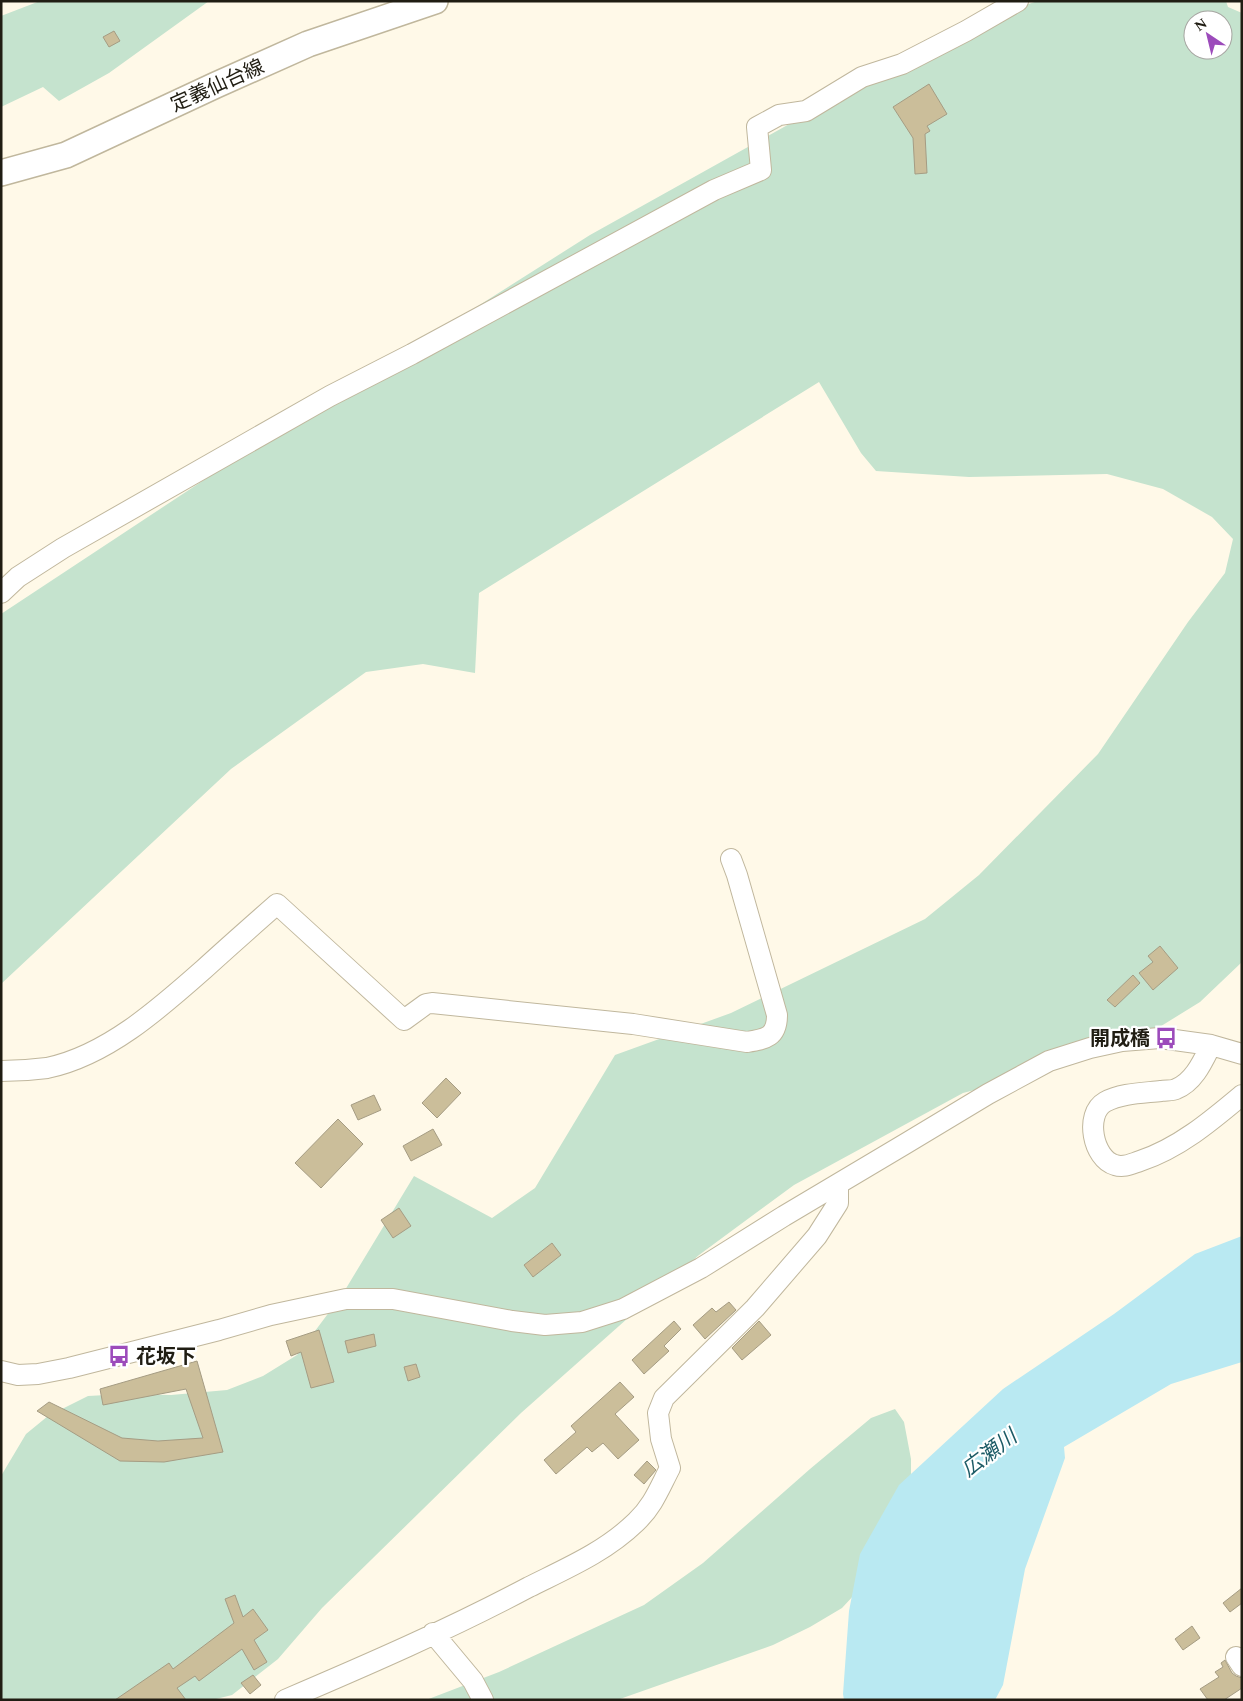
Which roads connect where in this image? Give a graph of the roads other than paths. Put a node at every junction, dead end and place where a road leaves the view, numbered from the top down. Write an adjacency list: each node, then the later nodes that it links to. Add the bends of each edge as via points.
1 (435, 1): 3 (main road, 定義仙台線, via 308,44 66,155)
2 (1018, 1): 4 (street, via 902,64 862,77 806,111 779,115 757,127 761,170 714,190 330,396 63,548 18,577)
3 (1, 173)
4 (1, 593)
5 (730, 859): 8 (street, via 777,1014 774,1032 763,1040 747,1042 632,1024 432,1003 404,1020 277,904 168,1000 108,1043 46,1068)
6 (1211, 1045): 7 (street); 9 (street, via 1195,1075 1177,1089 1123,1096 1104,1102 1095,1115 1093,1134 1098,1150 1108,1163 1122,1167 1149,1158 1175,1146); 10 (street, via 1160,1038 1122,1041 1049,1061)
7 (1242, 1054)
8 (1, 1071)
9 (1242, 1095)
10 (838, 1185): 11 (street, via 701,1268 623,1309 582,1322 545,1325 393,1299 346,1299 271,1315 69,1368 18,1375); 12 (street, via 838,1203 817,1236 755,1308 664,1398 658,1413 670,1468 651,1506 619,1537 594,1555)
11 (1, 1371)
12 (433, 1634): 13 (street); 14 (street, via 473,1681)
13 (284, 1700)
14 (483, 1700)

